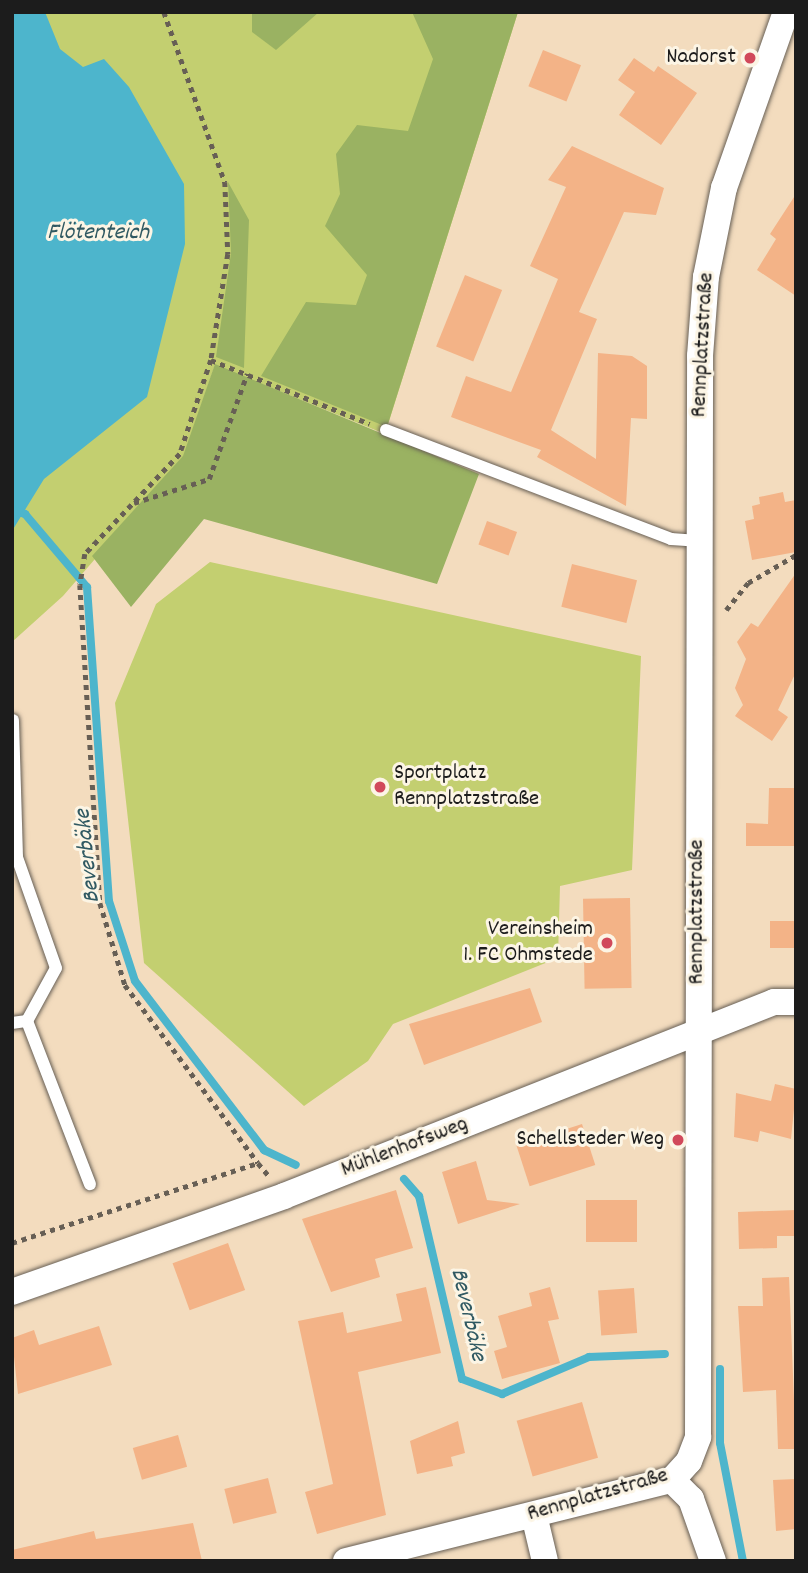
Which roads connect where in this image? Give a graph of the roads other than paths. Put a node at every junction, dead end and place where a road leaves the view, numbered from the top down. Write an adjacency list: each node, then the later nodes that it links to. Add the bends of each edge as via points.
1 (786, 12): 3 (street, Rennplatzstraße, via 739,136 706,277)
2 (386, 430): 3 (lane, via 671,539)
3 (698, 541): 8 (street, Rennplatzstraße)
4 (13, 720): 6 (lane, via 17,857 56,968)
5 (796, 1002): 8 (street, Mühlenhofsweg, via 774,1002)
6 (27, 1021): 7 (lane); 9 (lane)
7 (12, 1023)
8 (699, 1034): 10 (street, Mühlenhofsweg, via 285,1196); 11 (street, Rennplatzstraße, via 698,1437 689,1461)
9 (90, 1184)
10 (12, 1292)
11 (672, 1480): 12 (street, Rennplatzstraße); 15 (street, via 691,1499)
12 (534, 1515): 13 (street, Rennplatzstraße); 14 (street)
13 (345, 1561)
14 (545, 1561)
15 (713, 1561)

